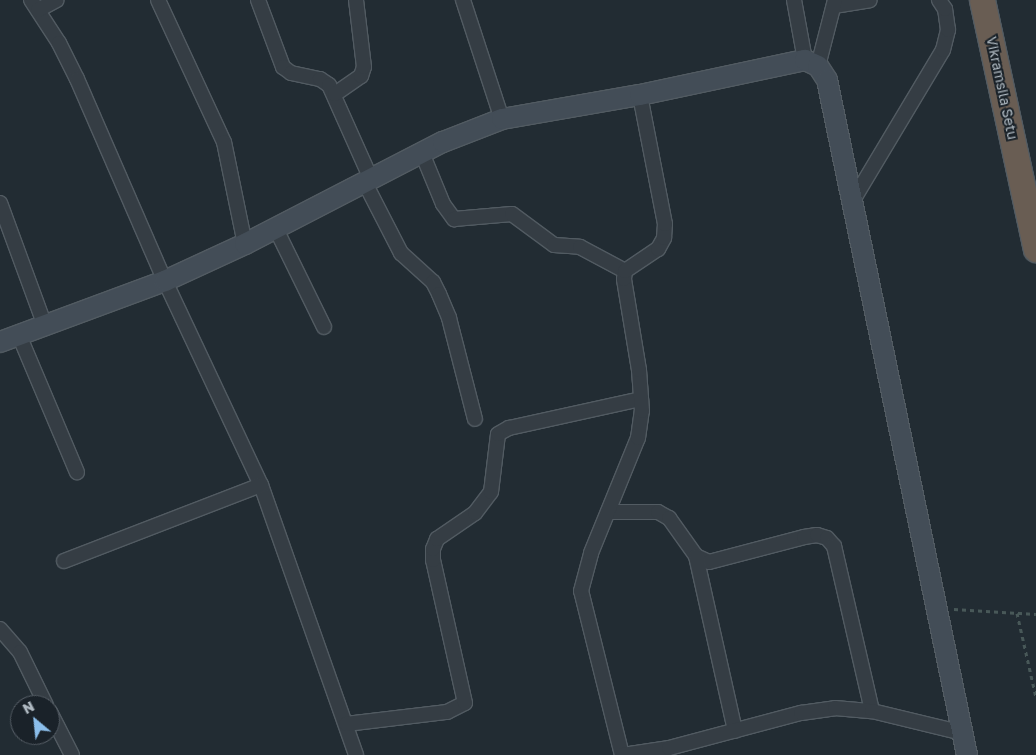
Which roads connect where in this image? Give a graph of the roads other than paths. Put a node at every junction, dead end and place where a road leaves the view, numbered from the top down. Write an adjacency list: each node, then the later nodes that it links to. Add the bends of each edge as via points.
1 (56, 0): 11 (street)
2 (158, 0): 21 (street, via 224,142)
3 (258, 0): 13 (street, via 283,67 291,73 320,79 330,85)
4 (356, 0): 13 (street, via 364,67 361,76)
5 (463, 0): 15 (street)
6 (794, 0): 12 (street)
7 (870, 0): 10 (street)
8 (941, 0): 18 (street, via 948,30 943,50)
9 (982, 0): 22 (highway, Vikramsila Setu)
10 (834, 3): 12 (street)
11 (35, 5): 24 (street, via 77,79)
12 (811, 63): 14 (street); 18 (street, via 827,80)
13 (335, 94): 17 (street)
14 (640, 95): 15 (street); 23 (street, via 665,224 664,238 658,249)
15 (502, 118): 16 (street)
16 (422, 153): 17 (street); 23 (street, via 443,204 454,219 512,214 554,245 580,248)
17 (368, 181): 20 (street); 29 (street, via 401,253 433,282 440,294)
18 (852, 202): 41 (street)
19 (0, 203): 25 (street)
20 (276, 229): 21 (street); 26 (street)
21 (245, 244): 24 (street)
22 (1036, 249)
23 (626, 271): 28 (street, via 624,280)
24 (165, 280): 25 (street); 31 (street)
25 (45, 326): 27 (street)
26 (324, 327)
27 (9, 339): 30 (street)
28 (641, 399): 32 (street, via 638,438); 38 (street, via 509,428 498,434 491,492 475,513 436,539 433,548 465,703 447,712)
29 (475, 419)
30 (77, 472)
31 (261, 485): 34 (street); 38 (street)
32 (608, 512): 33 (street, via 658,512 669,518); 45 (street, via 583,574 581,591)
33 (696, 556): 37 (street, via 708,562 721,561 804,537 817,535 827,538 834,546); 39 (street)
34 (64, 561)
35 (0, 629): 36 (street, via 20,652)
36 (41, 695)
37 (872, 711): 39 (street, via 835,708 801,713); 41 (street)
38 (346, 724): 44 (street)
39 (735, 731): 42 (street)
40 (60, 732): 43 (street)
41 (963, 733): 46 (street)
42 (669, 751): 45 (street)
43 (72, 755)
44 (356, 755)
45 (623, 755)
46 (968, 755)

